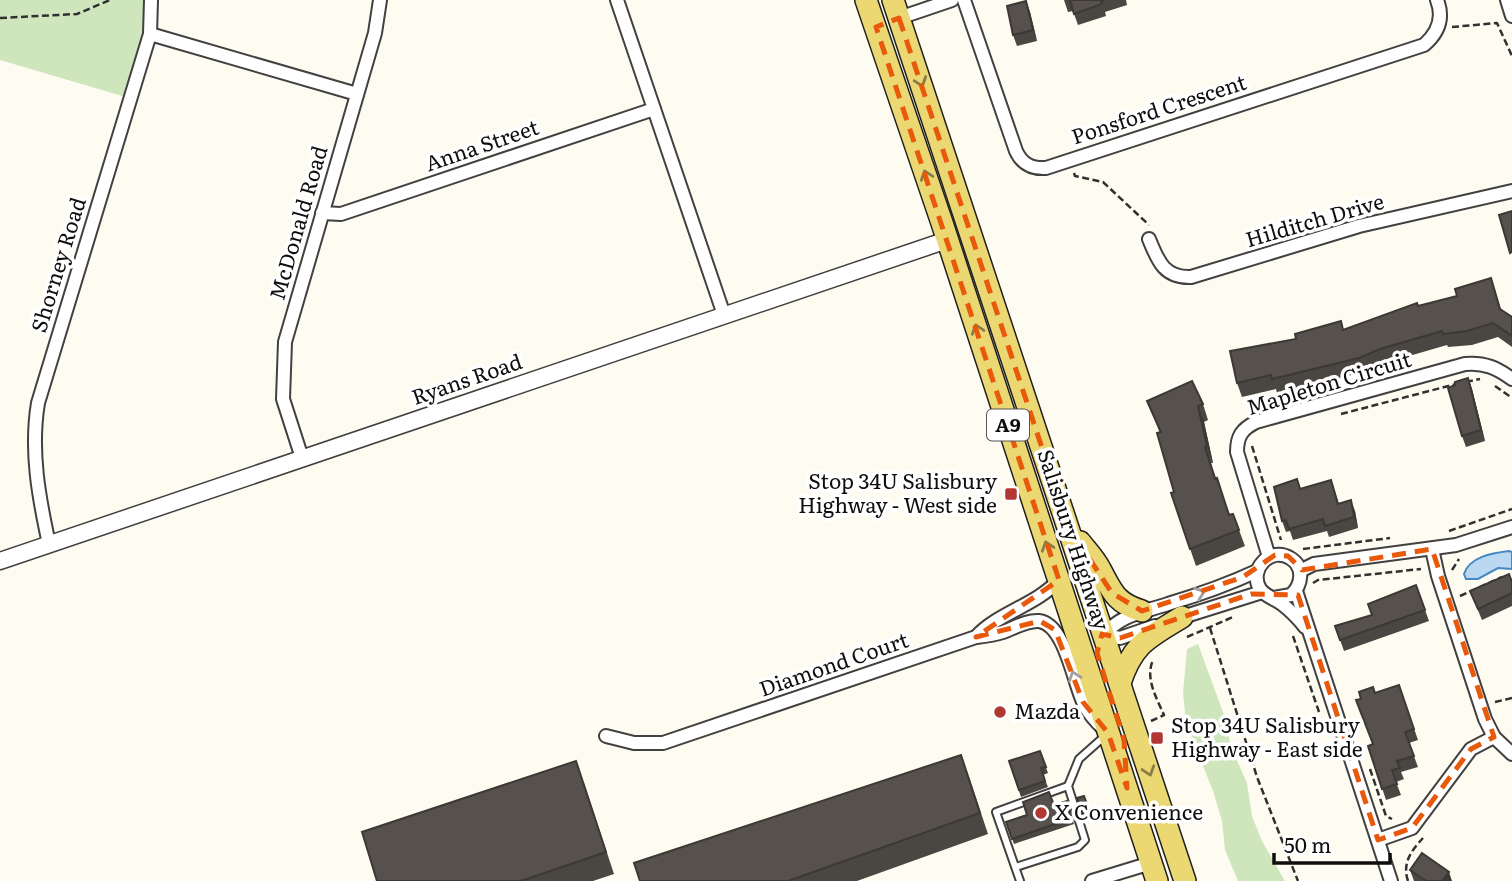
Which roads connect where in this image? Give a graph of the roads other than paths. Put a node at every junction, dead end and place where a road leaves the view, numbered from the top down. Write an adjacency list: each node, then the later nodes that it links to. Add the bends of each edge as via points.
1 (151, 0): 12 (street, Shorney Road)
2 (380, 0): 13 (street, McDonald Road)
3 (617, 0): 14 (street)
4 (866, 0): 11 (main road, Salisbury Highway / A9)
5 (952, 0): 9 (street)
6 (964, 0): 7 (street, Ponsford Crescent, via 1020,159 1037,168 1424,45 1440,20)
7 (1437, 0)
8 (1507, 0): 10 (street)
9 (896, 9): 11 (main road); 18 (main road, Salisbury Highway / A9, one-way to 18)
10 (1512, 16)
11 (876, 27): 19 (main road, Salisbury Highway / A9, one-way to 11)
12 (150, 34): 13 (street); 25 (street, Shorney Road, via 38,403 36,476)
13 (357, 94): 16 (street, McDonald Road)
14 (654, 108): 16 (street, Anna Street, via 341,214); 20 (street)
15 (1512, 191): 17 (street, Hilditch Drive, via 1359,226 1191,277 1179,278 1168,272 1156,256)
16 (322, 213): 22 (street, McDonald Road, via 285,342 283,399)
17 (1150, 232)
18 (971, 233): 19 (main road); 23 (main road, Salisbury Highway / A9)
19 (947, 240): 20 (street, Ryans Road); 31 (main road, Salisbury Highway / A9, one-way to 19)
20 (724, 315): 22 (street, Ryans Road)
21 (1512, 380): 27 (street, Mapleton Circuit, via 1493,367 1465,364 1246,427 1237,452)
22 (302, 458): 25 (street, Ryans Road)
23 (1068, 526): 35 (main road, via 1100,568 1112,593); 38 (main road, Salisbury Highway / A9)
24 (1512, 527): 26 (street)
25 (49, 544): 28 (street, Ryans Road)
26 (1432, 549): 30 (street, via 1314,564); 43 (street)
27 (1269, 557): 29 (street); 30 (street, via 1288,556)
28 (0, 561)
29 (1257, 571): 33 (street, via 1256,579); 35 (street, one-way to 29)
30 (1300, 571): 32 (street)
31 (1059, 580): 34 (main road, Salisbury Highway / A9); 39 (street, Diamond Court, via 1045,594)
32 (1296, 591): 33 (street, via 1286,598); 37 (street)
33 (1268, 595): 36 (street); 37 (street)
34 (1069, 611): 38 (main road); 41 (main road, Salisbury Highway / A9)
35 (1142, 611): 38 (street, via 1113,624)
36 (1184, 627): 38 (street, via 1121,638); 40 (main road, via 1139,646)
37 (1307, 630): 47 (street)
38 (1104, 635): 40 (main road, Salisbury Highway / A9); 46 (main road, via 1097,653 1124,740)
39 (976, 637): 41 (street, one-way to 39, via 1083,702 1061,639 1050,626 1029,622); 42 (street, Diamond Court, via 663,743 634,743)
40 (1120, 683): 52 (main road, Salisbury Highway / A9, one-way to 52)
41 (1108, 733): 45 (lane, via 1079,759); 46 (main road, Salisbury Highway / A9)
42 (606, 736)
43 (1494, 737): 44 (street); 47 (street, via 1472,749 1412,828)
44 (1512, 754)
45 (1068, 786): 48 (lane, via 1085,839 1078,847); 48 (lane, via 996,812)
46 (1127, 788): 49 (main road, Salisbury Highway / A9)
47 (1378, 840): 53 (street)
48 (1016, 867): 50 (lane)
49 (1154, 872): 51 (street)
50 (1020, 881)
51 (1092, 881)
52 (1185, 881)
53 (1391, 881)

